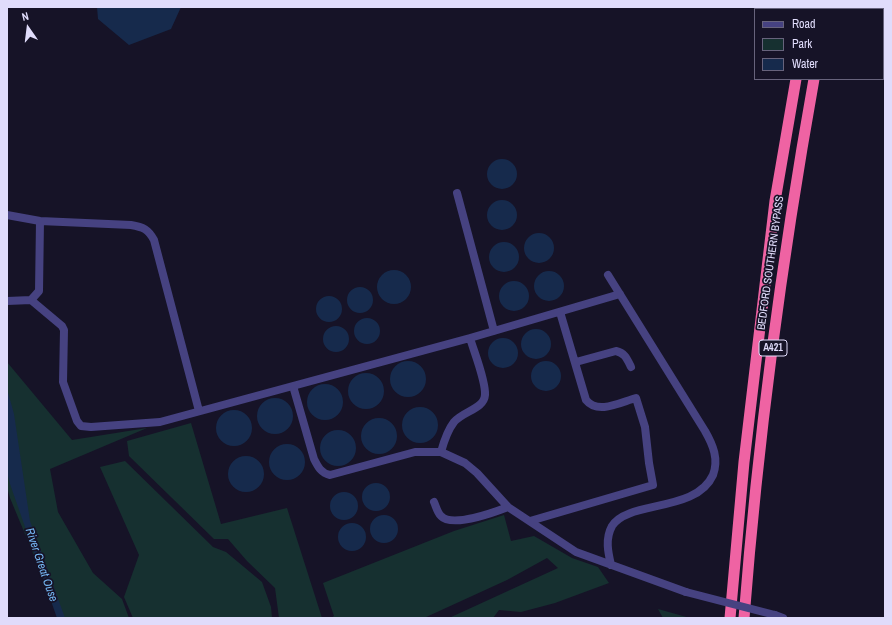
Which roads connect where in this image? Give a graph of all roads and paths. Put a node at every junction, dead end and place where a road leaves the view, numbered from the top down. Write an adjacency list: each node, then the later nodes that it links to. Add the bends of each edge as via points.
1 (796, 80): 23 (highway, BEDFORD SOUTHERN BYPASS / A421, via 775,201 744,462)
2 (814, 80): 24 (highway, BEDFORD SOUTHERN BYPASS / A421, via 792,204 759,452)
3 (457, 193): 11 (street)
4 (7, 215): 5 (street)
5 (40, 221): 8 (street, via 39,291); 16 (street, via 131,225 149,231 154,240)
6 (608, 275): 7 (street)
7 (620, 294): 10 (street); 21 (street, via 705,431 716,459 712,476 702,490 689,497 634,513 612,525 607,547)
8 (31, 300): 9 (street); 16 (street, via 64,330 63,382 74,415 81,426 160,422)
9 (7, 301)
10 (560, 312): 11 (street); 13 (street)
11 (494, 330): 12 (street)
12 (470, 338): 15 (street); 17 (street, via 484,389 484,401 455,420)
13 (576, 362): 14 (street, via 616,351 625,356); 20 (street, via 586,400 590,405 600,408 636,398 646,426 653,485)
14 (631, 367)
15 (294, 386): 16 (street); 17 (street, via 314,459 324,473 330,475 415,452)
16 (199, 411)
17 (441, 452): 19 (street, via 465,463)
18 (434, 502): 19 (street, via 441,516 454,521)
19 (508, 507): 20 (street)
20 (530, 521): 21 (street, via 576,552)
21 (611, 566): 22 (street, bridge, via 686,592)
22 (779, 617)
23 (730, 618)
24 (744, 618)

